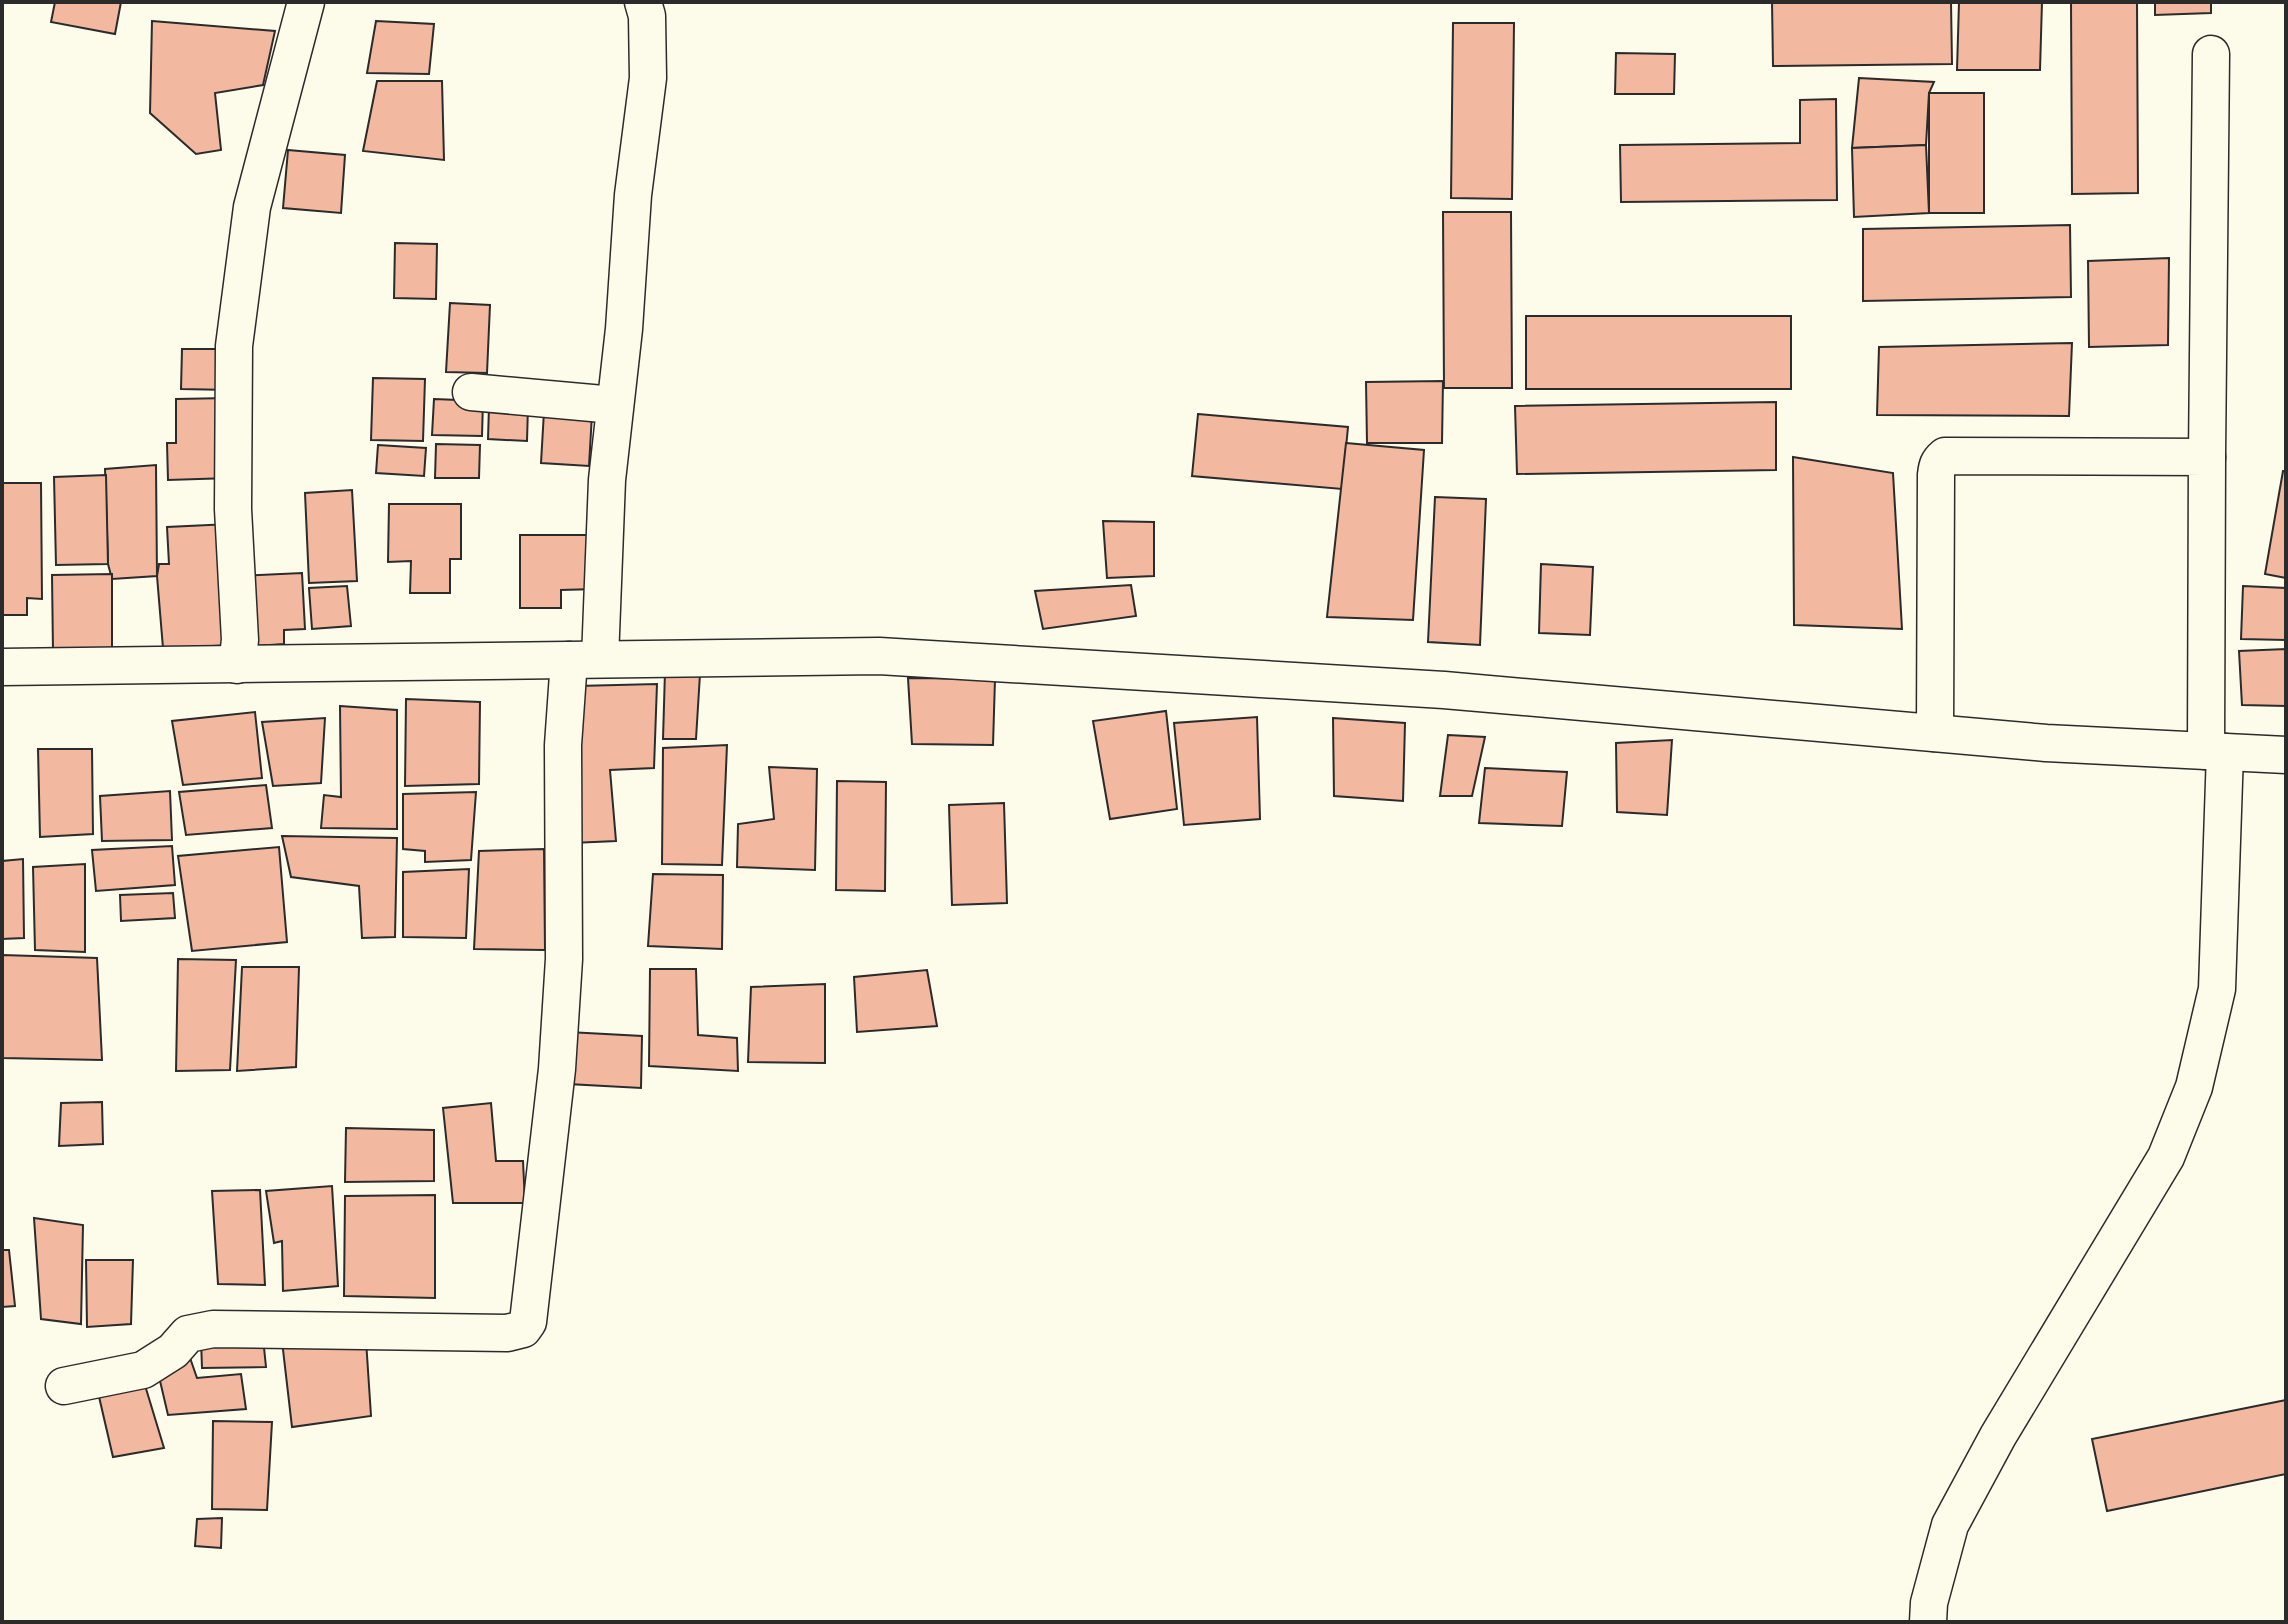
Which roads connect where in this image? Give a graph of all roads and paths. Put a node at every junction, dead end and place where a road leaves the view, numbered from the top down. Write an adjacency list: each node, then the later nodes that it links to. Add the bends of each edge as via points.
1 (306, 2): 8 (street, via 252,207 234,346)
2 (643, 2): 5 (street, via 648,78)
3 (2211, 54): 6 (street)
4 (471, 392): 5 (street)
5 (614, 405): 7 (street)
6 (2207, 457): 10 (street, via 1941,460 1936,475); 11 (street)
7 (584, 660): 8 (street); 10 (street, via 879,656 1444,690); 13 (street, via 563,745 564,959 557,1069 528,1322 523,1329 213,1329 188,1334 143,1370)
8 (237, 665): 9 (street)
9 (2, 667)
10 (1935, 733): 11 (street)
11 (2215, 752): 12 (street); 14 (street, via 2217,989 2194,1087 2166,1157 1950,1525)
12 (2286, 755)
13 (64, 1386)
14 (1928, 1622)

